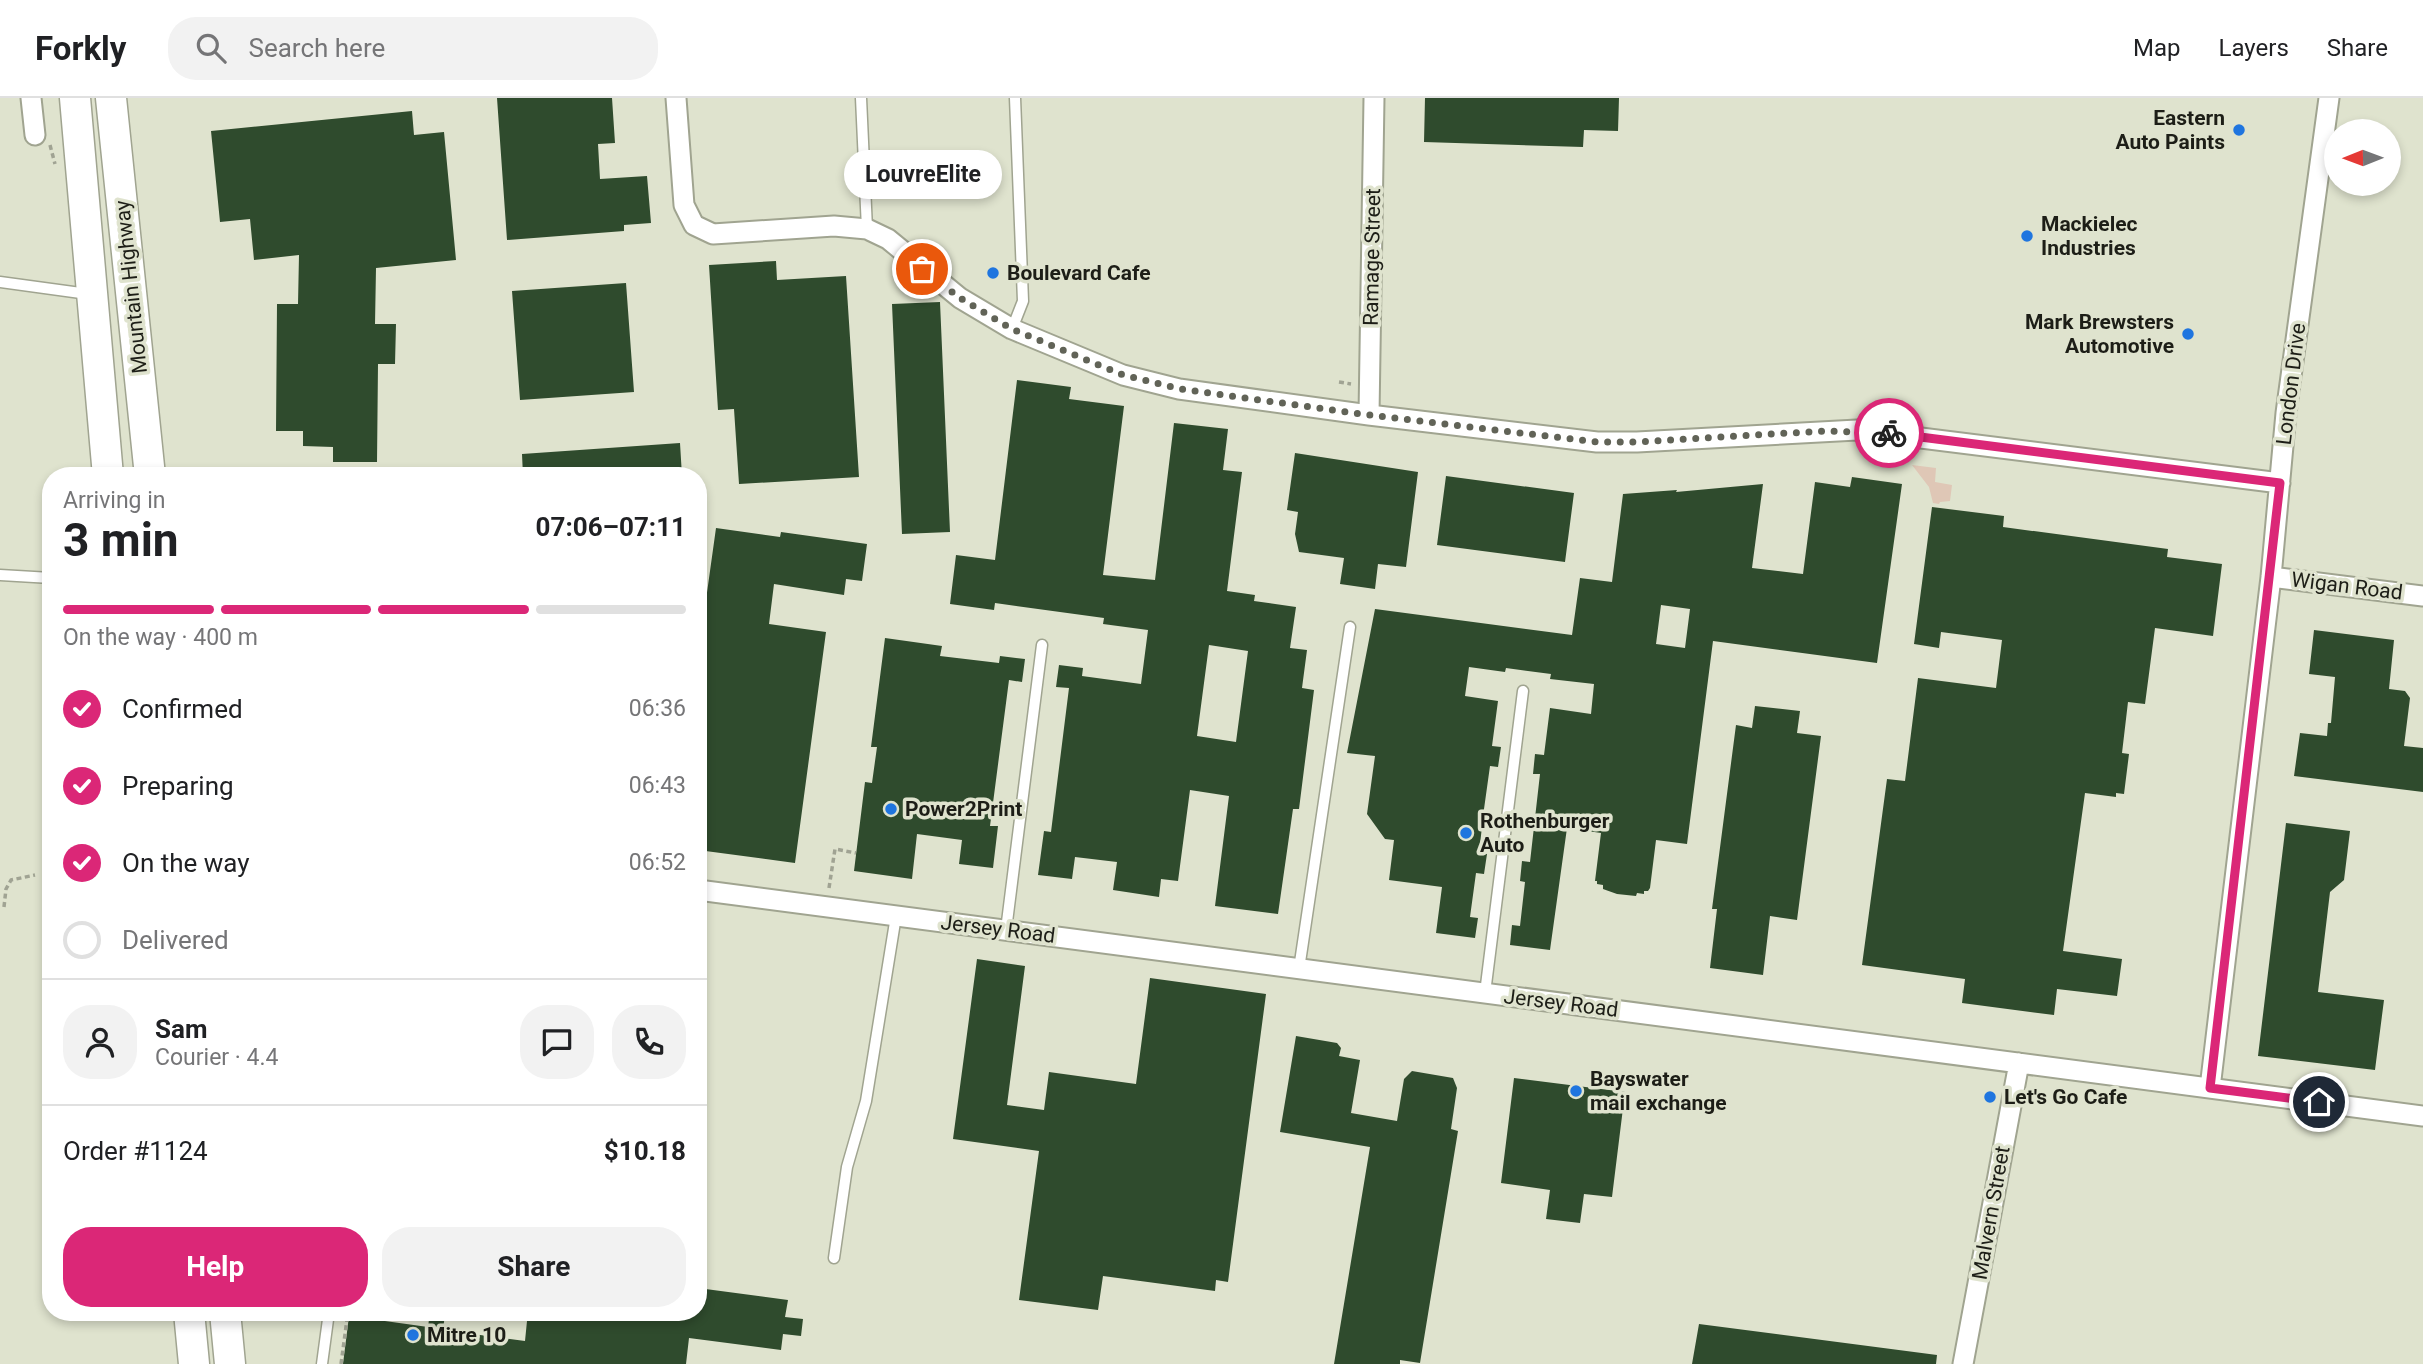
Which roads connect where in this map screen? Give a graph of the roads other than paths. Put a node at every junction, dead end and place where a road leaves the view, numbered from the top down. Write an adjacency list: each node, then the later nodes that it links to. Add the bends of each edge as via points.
1 (31, 98): 9 (street)
2 (75, 98): 12 (main road, Mountain Highway)
3 (111, 98): 16 (main road, Mountain Highway)
4 (676, 98): 10 (street, via 684,205 694,225 713,234 834,226)
5 (861, 98): 10 (lane)
6 (1015, 98): 13 (lane, via 1023,301)
7 (1374, 98): 14 (street, Ramage Street)
8 (2329, 98): 17 (street, London Drive)
9 (35, 135)
10 (867, 229): 13 (street, via 888,239 960,298)
11 (0, 282): 12 (lane)
12 (92, 295): 15 (main road, Mountain Highway)
13 (1012, 329): 14 (street, via 1123,375 1180,389)
14 (1369, 415): 17 (street, via 1597,442 1857,430)
15 (107, 467)
16 (149, 467)
17 (2280, 483): 20 (street, London Drive)
18 (1, 574): 19 (lane)
19 (42, 577)
20 (2271, 577): 21 (street, Wigan Road); 31 (street, London Drive)
21 (2423, 596)
22 (1350, 628): 28 (lane)
23 (1042, 645): 27 (lane)
24 (1522, 691): 29 (lane)
25 (707, 891): 26 (street, Jersey Road)
26 (896, 916): 27 (street, Jersey Road); 33 (lane)
27 (1006, 930): 28 (street, Jersey Road)
28 (1299, 968): 29 (street, Jersey Road)
29 (1485, 993): 30 (street, Jersey Road)
30 (2019, 1063): 31 (street, Jersey Road); 40 (street, Malvern Street)
31 (2210, 1088): 32 (street, Jersey Road)
32 (2423, 1116)
33 (834, 1258)
34 (190, 1321): 37 (main road)
35 (226, 1321): 38 (main road)
36 (328, 1321): 39 (lane)
37 (194, 1364)
38 (230, 1364)
39 (322, 1364)
40 (1963, 1364)

